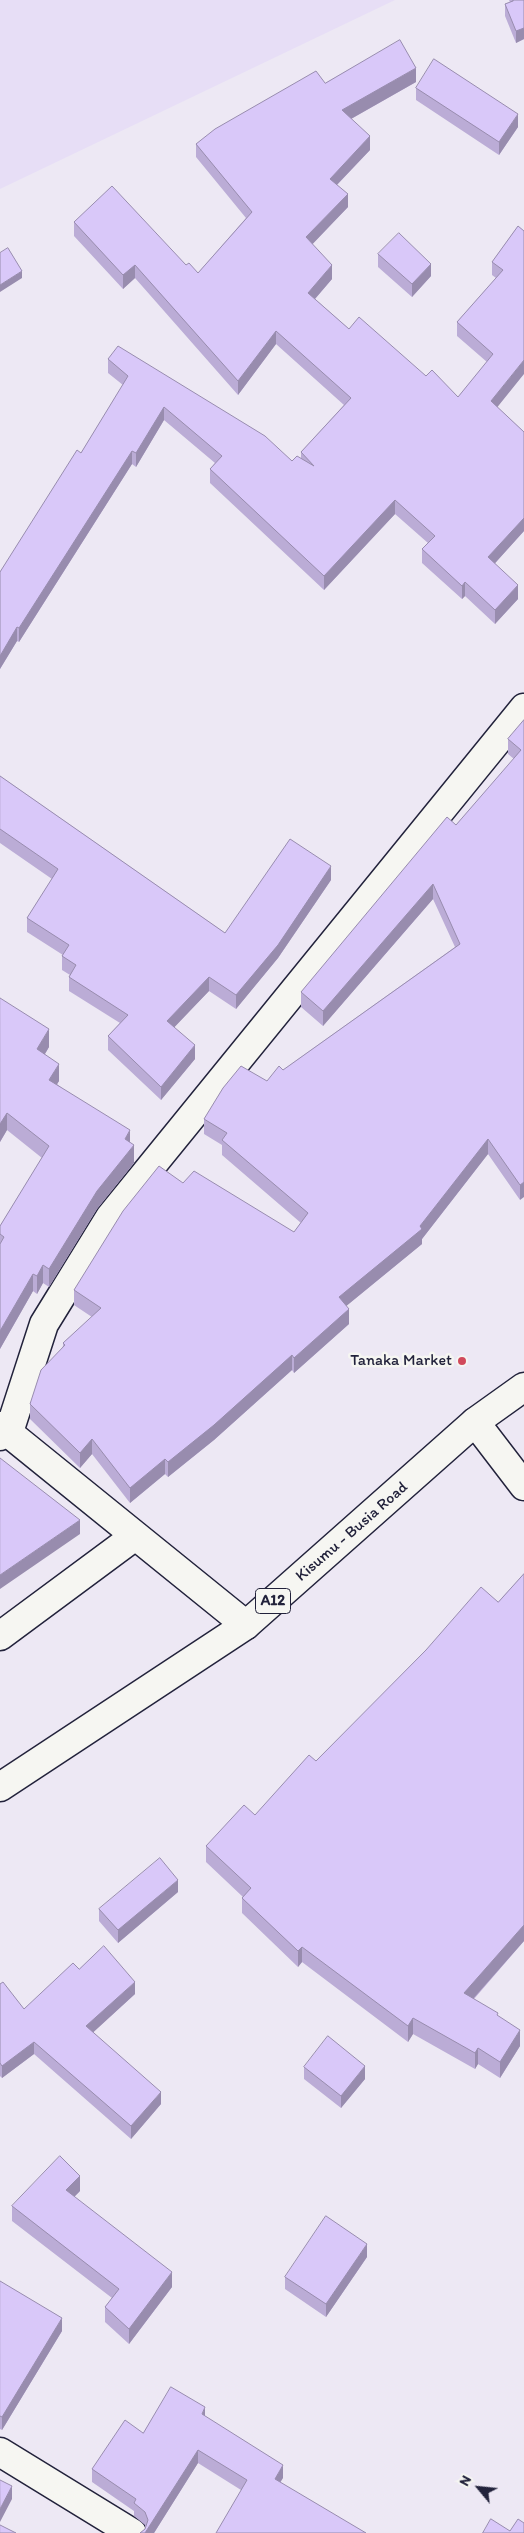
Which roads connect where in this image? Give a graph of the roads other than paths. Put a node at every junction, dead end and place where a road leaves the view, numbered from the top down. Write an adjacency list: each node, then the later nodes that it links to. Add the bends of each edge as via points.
1 (524, 708): 4 (main road, via 110,1217 44,1324)
2 (524, 1387): 3 (main road, Kisumu - Busia Road / A12)
3 (475, 1422): 5 (main road); 7 (main road, Kisumu - Busia Road / A12)
4 (3, 1431): 6 (main road)
5 (524, 1486)
6 (135, 1536): 7 (main road); 8 (main road)
7 (246, 1625): 9 (main road, Kisumu - Busia Road / A12)
8 (0, 1636)
9 (0, 1787)
10 (0, 2452): 11 (main road)
11 (132, 2533)

